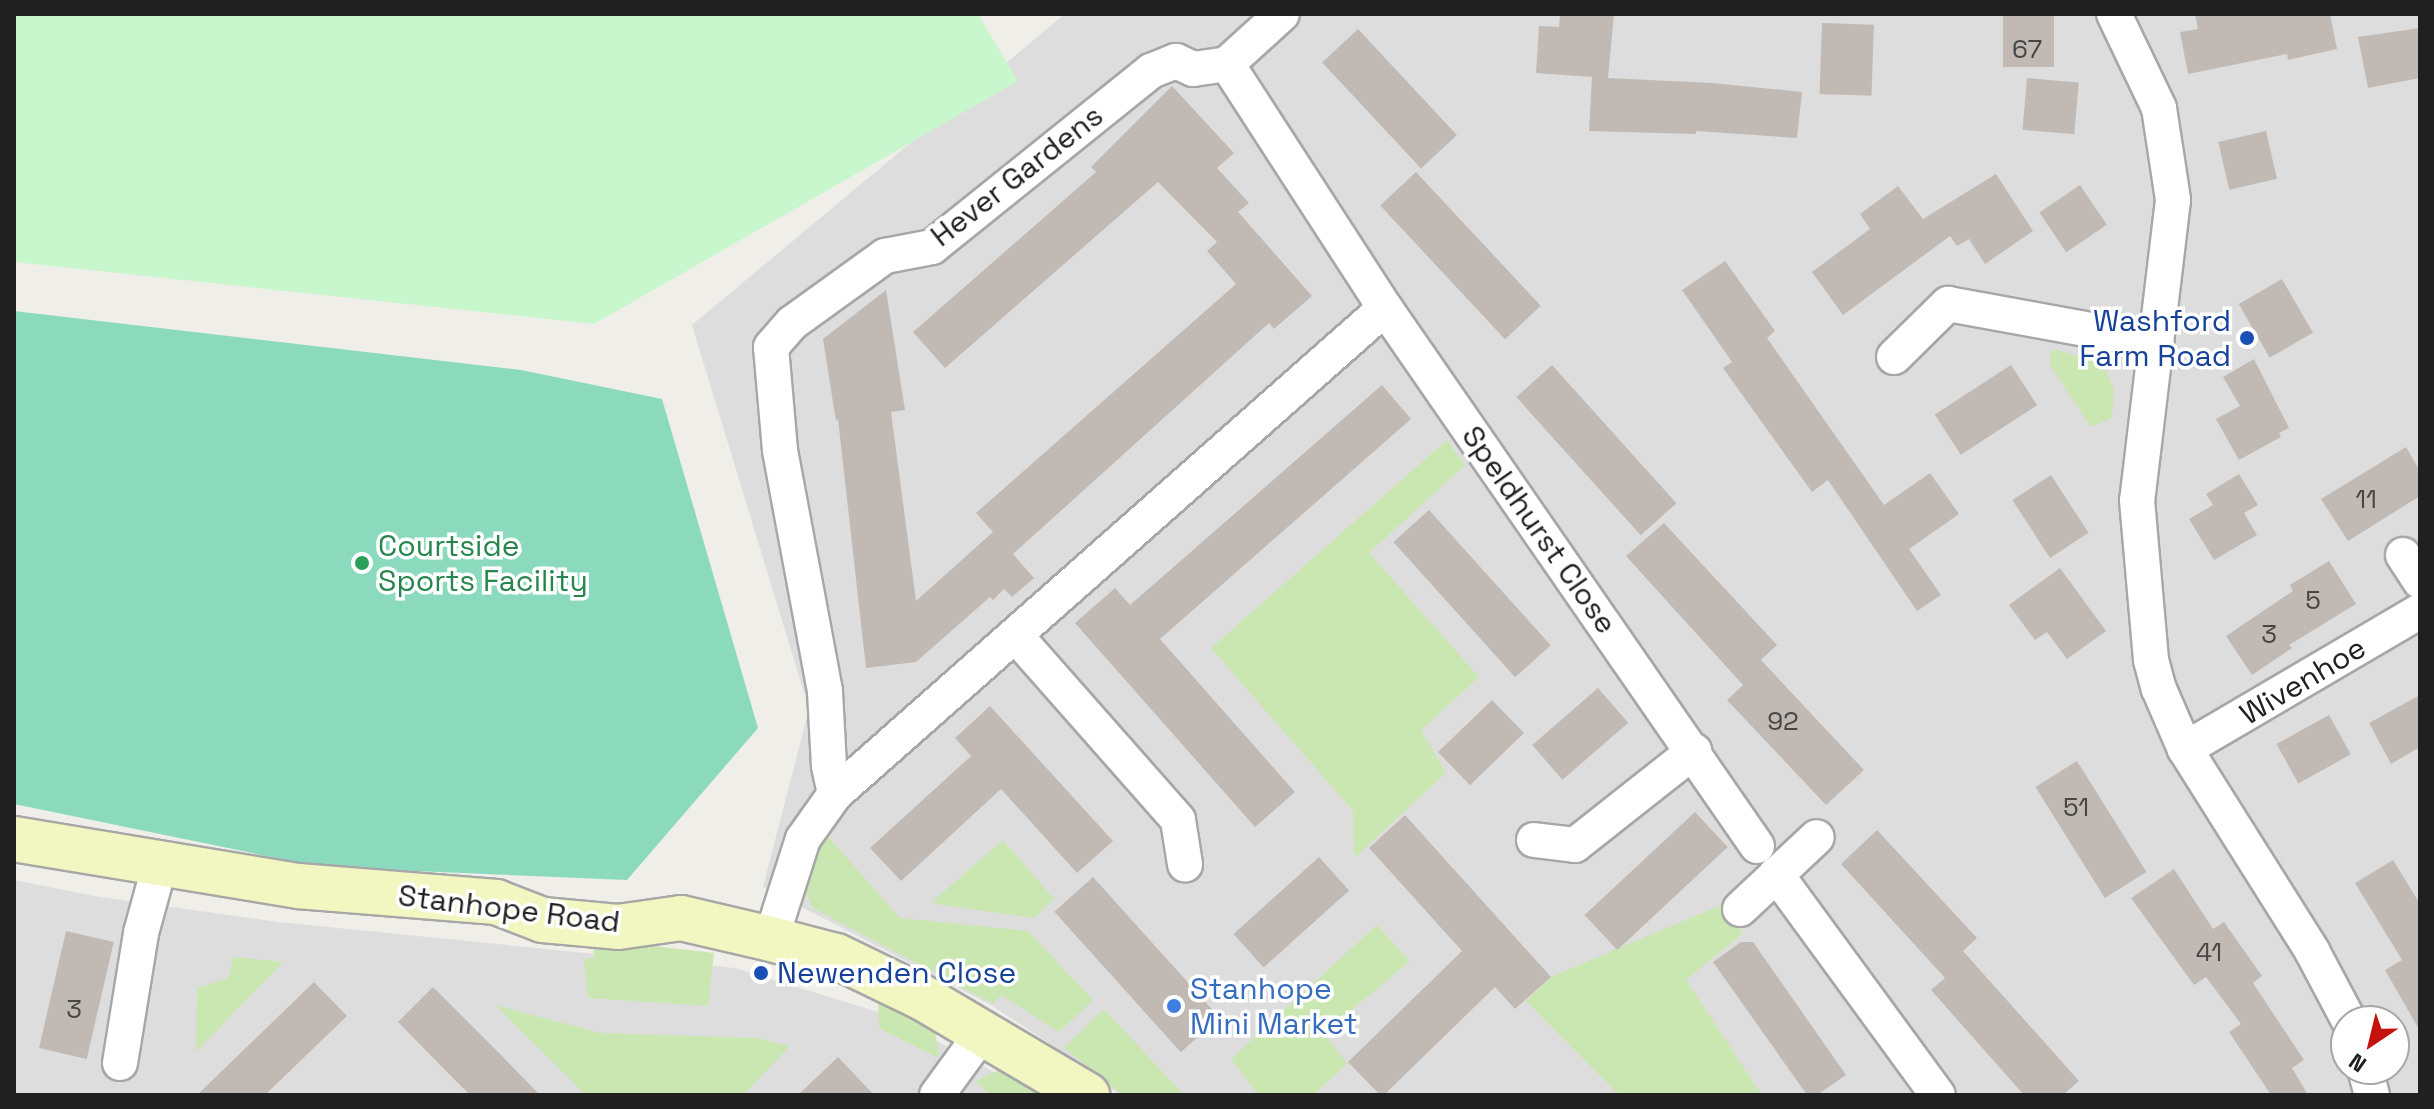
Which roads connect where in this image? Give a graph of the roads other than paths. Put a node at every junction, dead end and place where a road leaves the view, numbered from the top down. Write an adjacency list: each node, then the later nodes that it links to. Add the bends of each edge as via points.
1 (1282, 14): 3 (street)
2 (2114, 14): 5 (street, via 2159,108 2173,200)
3 (1227, 64): 4 (street, Speldhurst Close); 11 (street, Hever Gardens, via 1193,69 1176,61 1151,71 932,247 885,256 792,323 771,347 780,450 820,661)
4 (1385, 308): 8 (street); 10 (street, Speldhurst Close)
5 (2157, 342): 6 (street, via 1948,304); 9 (street, via 2137,500 2151,660)
6 (1894, 357)
7 (2420, 611): 9 (street, Wivenhoe)
8 (1016, 636): 11 (street); 17 (street, via 1178,820)
9 (2185, 749): 21 (street)
10 (1694, 751): 14 (street, via 1575,845); 15 (street, Speldhurst Close)
11 (835, 794): 20 (street, via 803,839)
12 (1817, 837): 18 (street)
13 (14, 839): 16 (street, Stanhope Road)
14 (1534, 840)
15 (1757, 846)
16 (160, 864): 20 (street, Stanhope Road, via 298,886 496,902 546,891 602,895); 23 (street, via 141,933)
17 (1185, 864)
18 (1776, 874): 19 (street); 26 (street)
19 (1740, 909)
20 (771, 939): 22 (street, via 836,956)
21 (2341, 1005)
22 (983, 1032): 24 (street); 25 (street)
23 (120, 1063)
24 (1075, 1091)
25 (937, 1095)
26 (1938, 1095)

